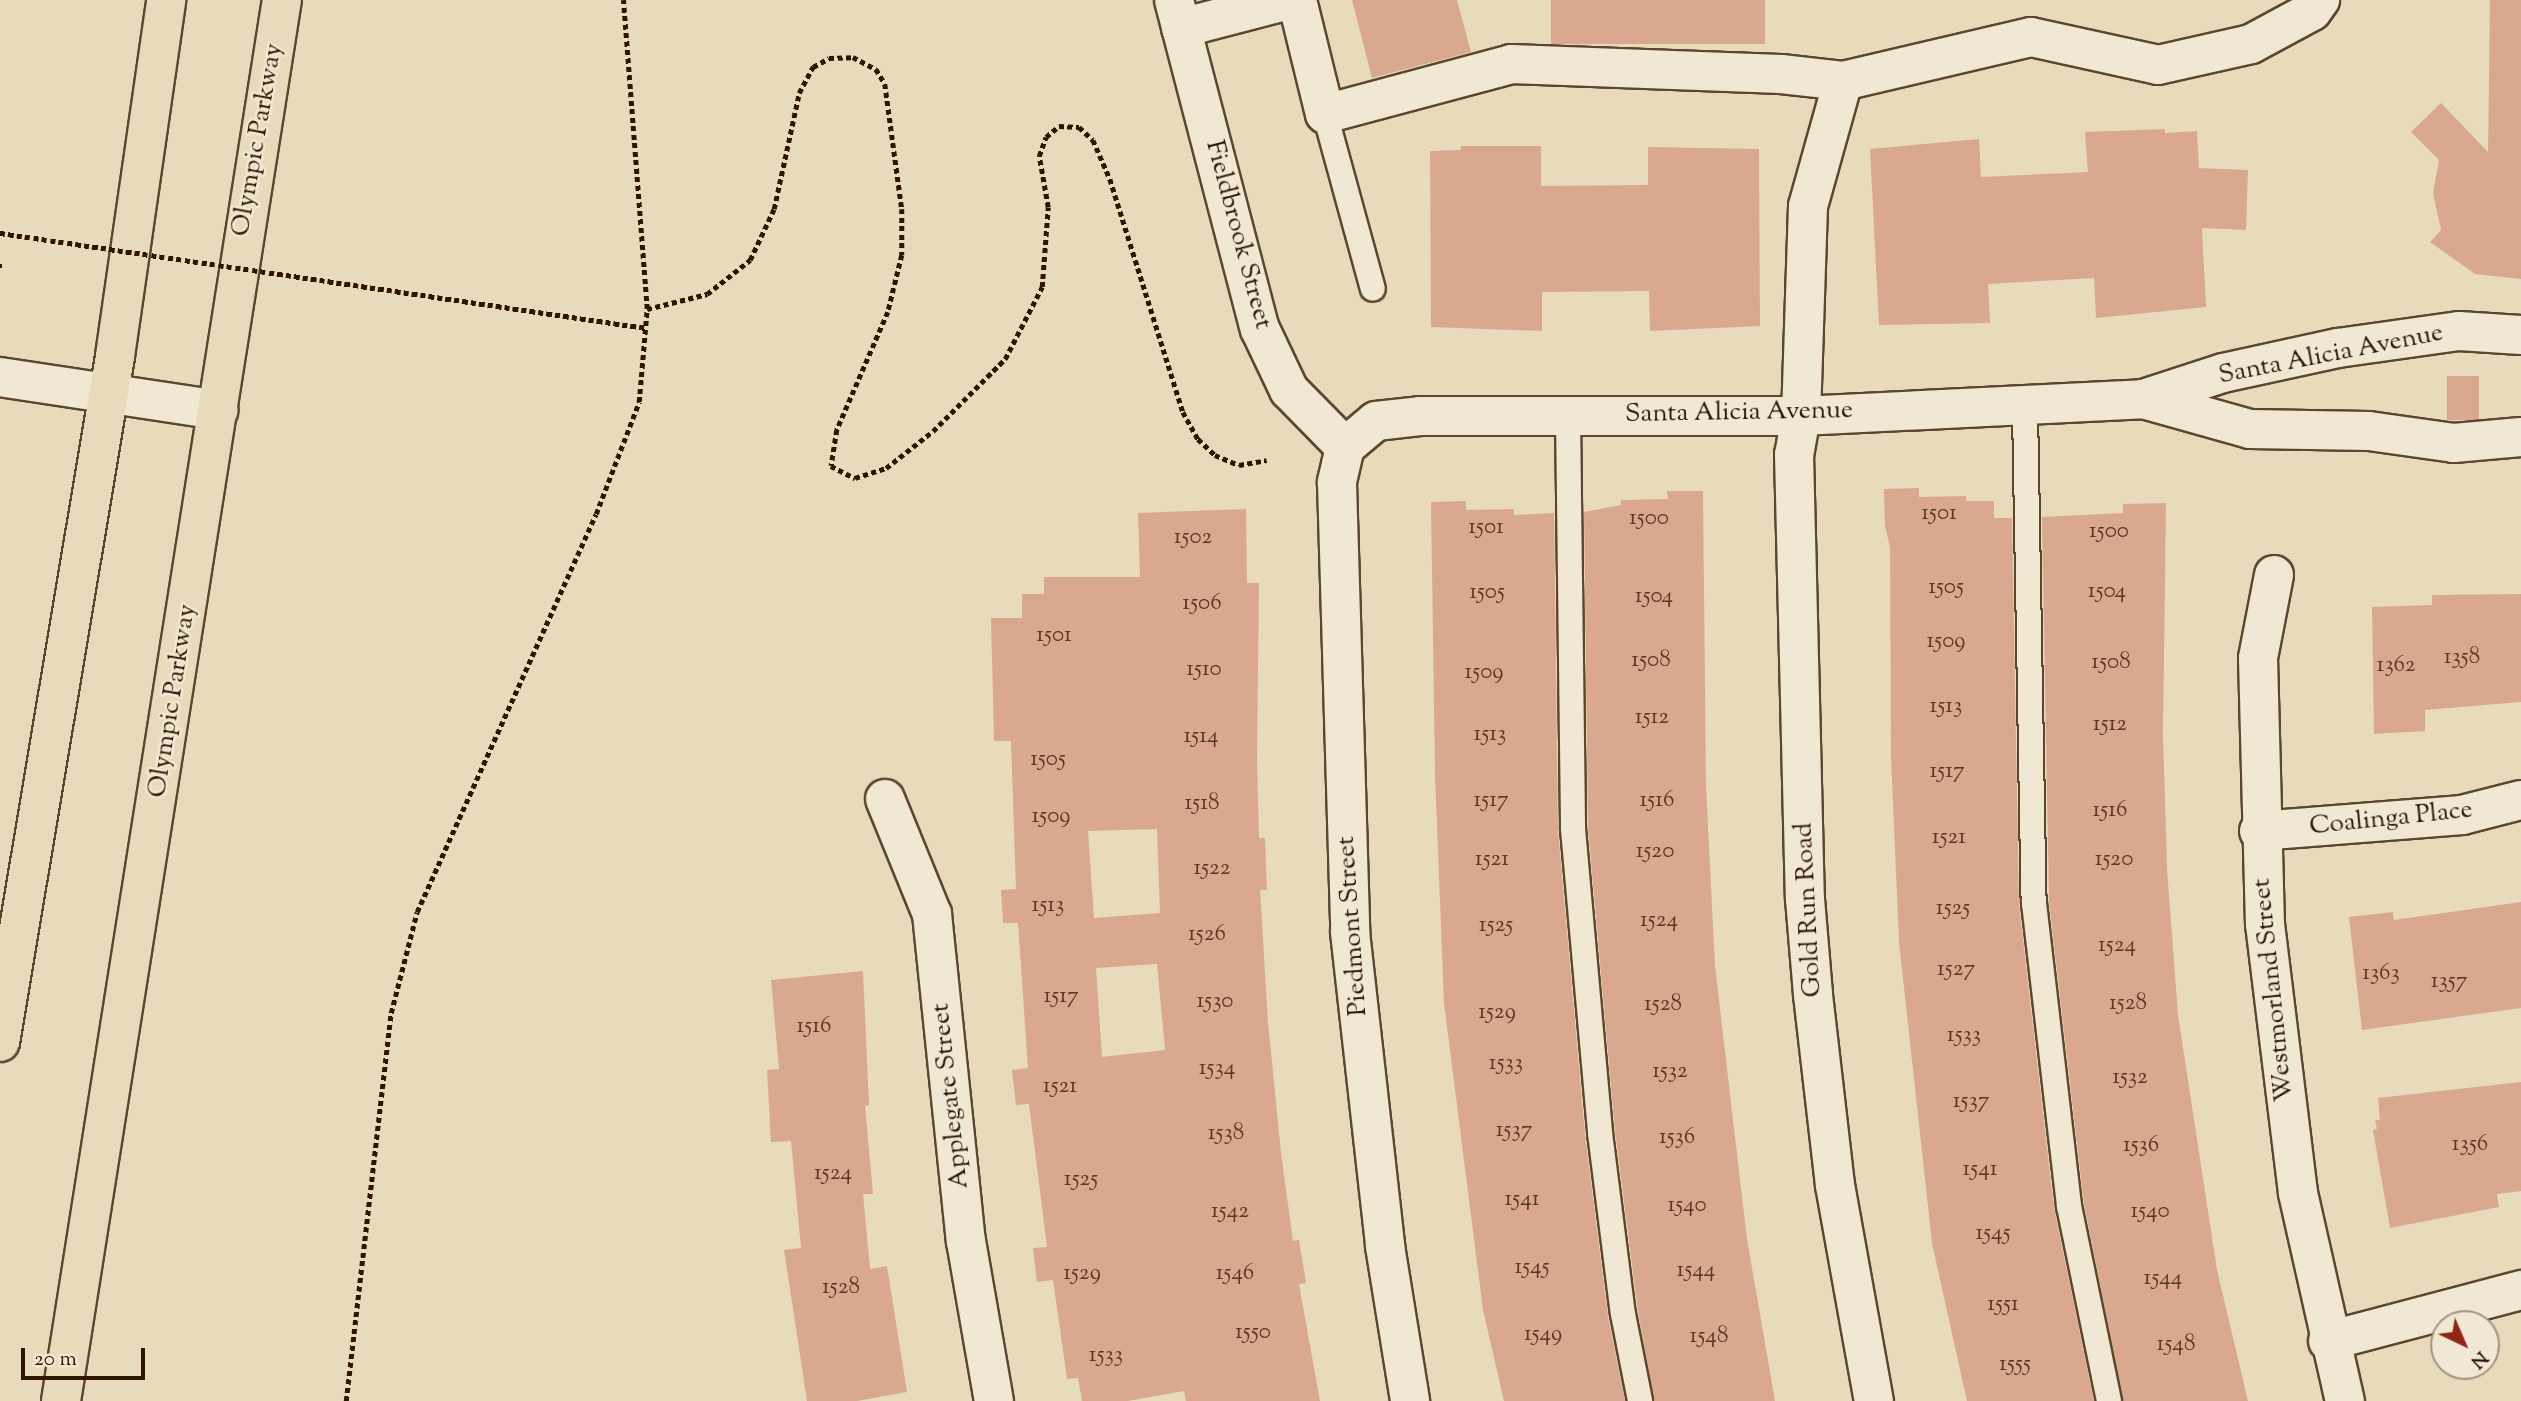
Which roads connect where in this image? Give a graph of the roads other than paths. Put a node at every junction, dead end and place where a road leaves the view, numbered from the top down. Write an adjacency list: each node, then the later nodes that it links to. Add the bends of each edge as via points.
1 (166, 0): 12 (main road)
2 (282, 0): 15 (main road, Olympic Parkway, via 239,255)
3 (1289, 0): 6 (street)
4 (1297, 0): 8 (street)
5 (2320, 0): 7 (street, via 2312,11 2250,44 2158,65 2031,37)
6 (1178, 14): 19 (street, Fieldbrook Street, via 1260,329 1289,390)
7 (1843, 81): 8 (street, via 1781,74 1511,64); 17 (street, Gold Run Road, via 1808,206)
8 (1325, 114): 9 (lane)
9 (1373, 289)
10 (2521, 335): 13 (street, Santa Alicia Avenue, via 2459,331 2338,348 2223,373)
11 (0, 377): 12 (street)
12 (109, 395): 15 (street); 24 (main road)
13 (2143, 399): 14 (street, Santa Alicia Avenue); 18 (street, Santa Alicia Avenue, via 2250,429 2369,431 2454,443)
14 (2025, 408): 17 (street, Santa Alicia Avenue); 32 (lane, via 2034,903 2069,1206)
15 (219, 410): 27 (main road, Olympic Parkway)
16 (1568, 415): 17 (street, Santa Alicia Avenue); 19 (street, Santa Alicia Avenue, via 1420,416 1376,421); 30 (lane, via 1573,829 1600,1133 1623,1314)
17 (1801, 416): 31 (street, Gold Run Road, via 1794,454 1805,899 1835,1185)
18 (2521, 437)
19 (1345, 447): 29 (street, Piedmont Street, via 1337,483 1350,932 1387,1259)
20 (2274, 575): 23 (street, Westmorland Street, via 2258,657)
21 (885, 799): 28 (street, Applegate Street, via 932,914 966,1241)
22 (2521, 800): 23 (street, Coalinga Place, via 2462,815)
23 (2259, 831): 26 (street, Westmorland Street, via 2278,1045 2298,1193)
24 (0, 1042)
25 (2521, 1290): 26 (street)
26 (2328, 1341): 33 (street, Westmorland Street)
27 (61, 1401)
28 (994, 1401)
29 (1410, 1401)
30 (1640, 1401)
31 (1874, 1401)
32 (2109, 1401)
33 (2345, 1401)

